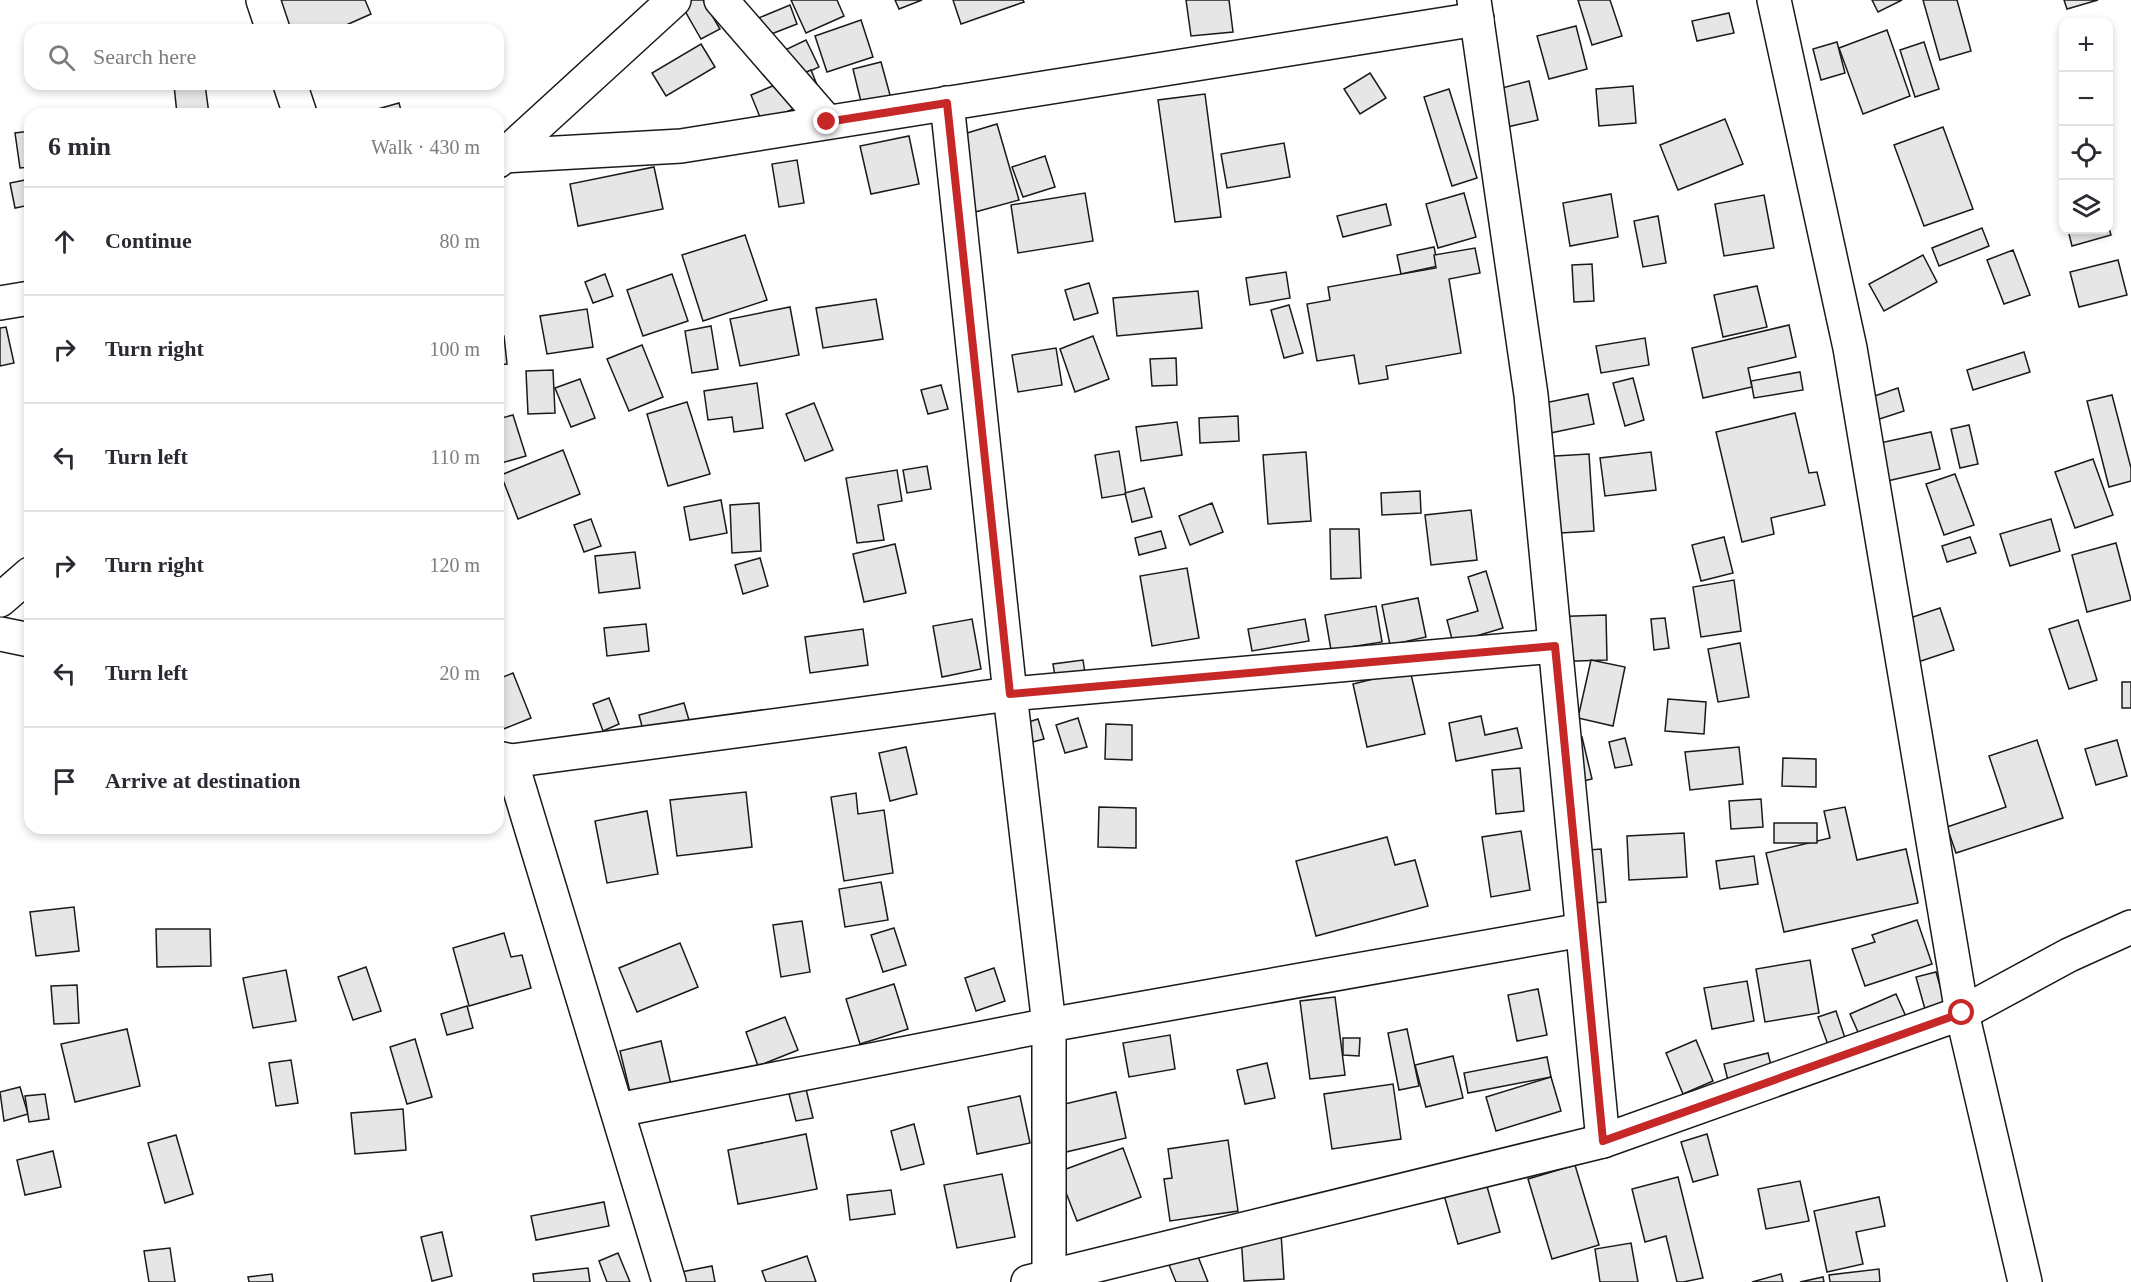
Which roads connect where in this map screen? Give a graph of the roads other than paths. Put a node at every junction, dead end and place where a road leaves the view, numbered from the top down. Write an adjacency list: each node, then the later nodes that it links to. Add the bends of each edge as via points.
1 (263, 0): 6 (street)
2 (674, 0): 11 (street)
3 (721, 0): 10 (street)
4 (1774, 0): 24 (street, via 1850,348)
5 (1476, 10): 8 (street); 19 (street, via 1531,395)
6 (271, 24)
7 (292, 90): 9 (street)
8 (947, 103): 10 (street); 20 (street)
9 (298, 108)
10 (827, 122): 12 (street, via 681,146)
11 (504, 156)
12 (504, 159)
13 (24, 299): 14 (street)
14 (0, 303)
15 (24, 579): 16 (street)
16 (0, 600)
17 (0, 634): 18 (street)
18 (24, 639)
19 (1555, 646): 20 (street); 23 (street)
20 (1010, 694): 21 (street); 25 (street)
21 (505, 760): 26 (street)
22 (2131, 927): 24 (street, via 2069,955)
23 (1582, 930): 25 (street); 27 (street)
24 (1962, 1013): 27 (street); 30 (street)
25 (1049, 1025): 26 (street); 28 (street)
26 (618, 1110): 29 (street)
27 (1603, 1141): 28 (street)
28 (1038, 1280)
29 (669, 1282)
30 (2025, 1282)

